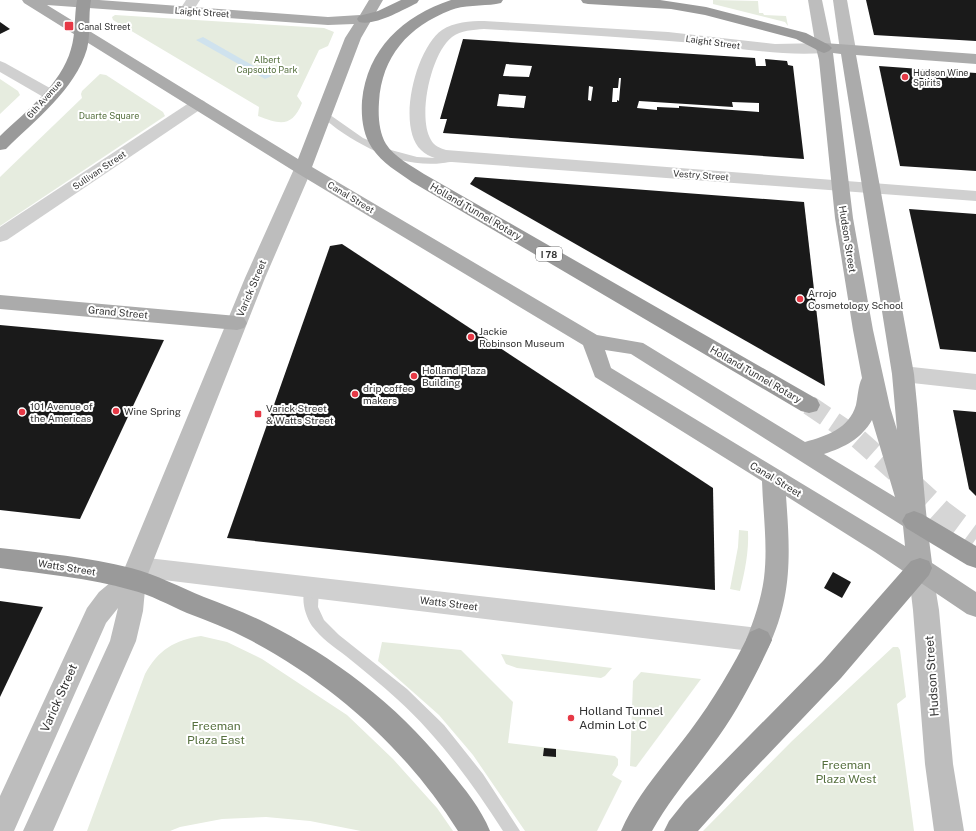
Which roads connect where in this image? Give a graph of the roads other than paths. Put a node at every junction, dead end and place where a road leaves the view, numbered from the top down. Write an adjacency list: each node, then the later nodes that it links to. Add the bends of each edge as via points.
1 (29, 0): 13 (main road, Canal Street)
2 (40, 0): 9 (main road, Laight Street)
3 (376, 0): 12 (main road, Varick Street)
4 (412, 0): 12 (highway, via 383,14)
5 (496, 0): 10 (highway)
6 (588, 0): 14 (highway, via 671,5 706,11 801,36)
7 (815, 0): 14 (main road, Hudson Street)
8 (840, 0): 15 (main road, Hudson Street)
9 (84, 2): 11 (main road, Laight Street); 13 (highway, 6th Avenue)
10 (456, 3): 23 (highway, Holland Tunnel Rotary / I 78, via 420,19 402,32 386,52 376,72 371,92 370,114 374,134)
11 (189, 6): 12 (main road, Laight Street, via 334,21)
12 (364, 19): 20 (main road, Varick Street, via 353,38)
13 (81, 31): 18 (highway, 6th Avenue, via 79,50 72,66); 19 (main road, Canal Street)
14 (824, 48): 15 (main road, Laight Street); 22 (street, Laight Street, via 757,48 690,38 484,25 465,26 451,31 432,51 418,101 417,122 418,132); 26 (main road, Hudson Street)
15 (848, 50): 16 (main road, Laight Street); 27 (main road, Hudson Street)
16 (976, 59)
17 (0, 66): 18 (street)
18 (51, 95): 21 (highway, 6th Avenue)
19 (198, 104): 25 (main road, Canal Street); 29 (street, Sullivan Street)
20 (324, 113): 23 (lane, via 343,131); 25 (main road, Varick Street)
21 (0, 145)
22 (428, 148): 24 (street, Vestry Street, via 441,154)
23 (383, 151): 24 (lane, via 433,161); 36 (highway, Holland Tunnel Rotary / I 78, via 418,178)
24 (464, 158): 26 (street, Vestry Street)
25 (303, 169): 31 (main road, Varick Street); 32 (main road, Canal Street)
26 (840, 186): 27 (street, Vestry Street); 33 (main road, Hudson Street)
27 (870, 188): 28 (street, Vestry Street); 34 (main road, Hudson Street)
28 (976, 196)
29 (0, 236)
30 (0, 302): 31 (main road, Grand Street)
31 (237, 323): 43 (main road, Varick Street)
32 (592, 341): 37 (main road, Canal Street, via 636,348); 38 (main road, Canal Street, via 602,372)
33 (871, 371): 37 (main road, via 867,406 863,417 853,430 838,442); 39 (main road, Hudson Street, via 879,407)
34 (903, 374): 35 (street); 39 (main road, Hudson Street)
35 (976, 382)
36 (809, 405)
37 (801, 452): 39 (main road, Canal Street)
38 (773, 478): 42 (main road, Canal Street, via 821,505); 46 (main road, via 777,568 769,614)
39 (914, 521): 41 (highway, Canal Street); 42 (main road, Hudson Street)
40 (0, 558): 43 (highway, Watts Street)
41 (976, 558)
42 (920, 568): 45 (main road, Canal Street); 52 (highway, via 839,662 707,797); 53 (main road, Hudson Street, via 939,764)
43 (136, 573): 44 (street, Watts Street); 47 (main road, Varick Street, via 102,606 96,616); 48 (main road, Varick Street, via 122,641); 49 (highway, via 257,631 344,685 414,749)
44 (312, 587): 46 (street, Watts Street); 50 (lane, via 311,608 319,624 388,681 438,730 461,757)
45 (976, 606)
46 (759, 640): 51 (highway, via 744,673 727,701 661,791)
47 (0, 829)
48 (38, 831)
49 (475, 831)
50 (512, 831)
51 (636, 831)
52 (679, 831)
53 (949, 831)

